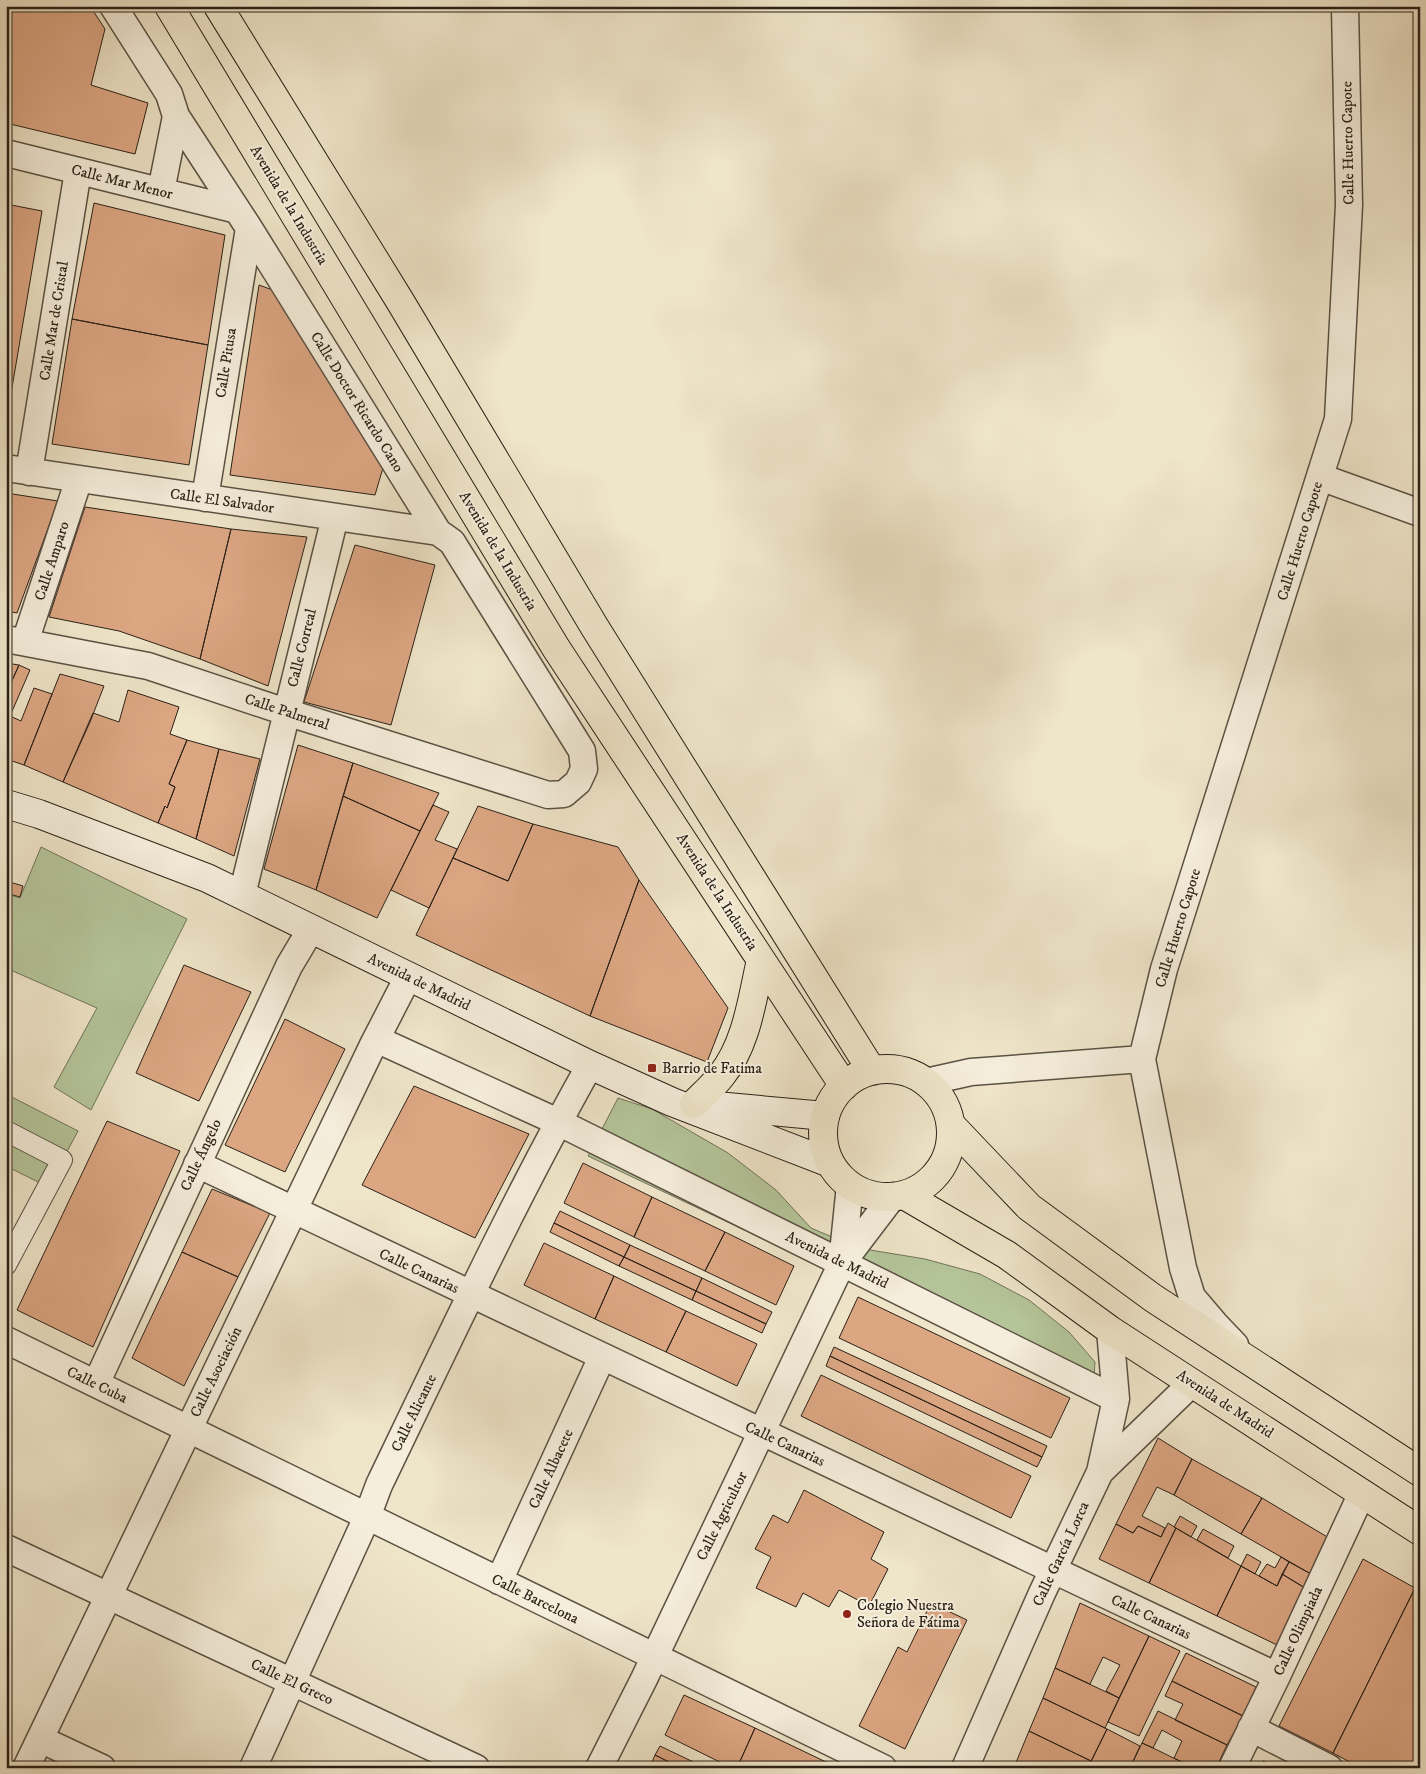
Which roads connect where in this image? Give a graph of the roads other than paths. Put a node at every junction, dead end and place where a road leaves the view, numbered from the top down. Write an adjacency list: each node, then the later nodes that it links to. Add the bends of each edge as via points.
1 (113, 6): 5 (street, Calle Doctor Ricardo Cano, via 169,94)
2 (168, 6): 27 (main road, Avenida de la Industria, via 556,648)
3 (218, 6): 32 (main road, via 400,301 594,626)
4 (1345, 6): 13 (street, Calle Huerto Capote, via 1350,205 1338,419)
5 (176, 116): 8 (street); 9 (street, Calle Doctor Ricardo Cano)
6 (6, 153): 7 (street, Calle Mar Menor)
7 (78, 171): 8 (street, Calle Mar Menor); 12 (street, Calle Mar de Cristal)
8 (161, 192): 9 (street, Calle Mar Menor)
9 (243, 219): 10 (street, Calle Doctor Ricardo Cano); 11 (street, Calle Pitusa)
10 (275, 270): 11 (street, via 260,266 248,270); 15 (street, Calle Doctor Ricardo Cano)
11 (240, 282): 16 (street, Calle Pitusa)
12 (18, 470): 14 (street, Calle El Salvador)
13 (1320, 477): 17 (street); 30 (street, Calle Huerto Capote, via 1164,969)
14 (79, 480): 16 (street, Calle El Salvador); 21 (street, Calle Amparo)
15 (409, 485): 19 (street, via 407,501 398,514); 20 (street, Calle Doctor Ricardo Cano)
16 (204, 498): 18 (street, Calle El Salvador)
17 (1420, 513)
18 (335, 517): 19 (street, Calle El Salvador); 22 (street, Calle Correal)
19 (384, 524): 20 (street, Calle El Salvador)
20 (438, 532): 23 (street, Calle Doctor Ricardo Cano, via 452,542 582,751 584,769 578,782)
21 (15, 641): 22 (street, Calle Palmeral, via 148,666)
22 (286, 712): 23 (street, Calle Palmeral, via 548,795); 25 (street, Calle Correal)
23 (564, 794)
24 (6, 804): 25 (main road, Avenida de Madrid, via 208,878)
25 (242, 895): 26 (main road, Avenida de Madrid)
26 (311, 929): 28 (main road, Avenida de Madrid); 41 (street, Calle Ángelo, via 289,966)
27 (761, 960): 34 (main road, Avenida de la Industria); 35 (main road, via 737,1049 721,1075)
28 (408, 977): 29 (street, Calle Asociación); 31 (main road, Avenida de Madrid)
29 (376, 1039): 37 (street, Avenida de Madrid); 44 (street, Calle Asociación)
30 (1142, 1059): 33 (street, via 971,1072); 51 (street, Calle Huerto Capote, via 1183,1268 1192,1297)
31 (590, 1065): 35 (main road, Avenida de Madrid); 37 (street, Calle Alicante)
32 (872, 1071): 33 (main road, via 891,1069 909,1073); 34 (main road, via 857,1076)
33 (926, 1082): 38 (main road, via 947,1108)
34 (844, 1086): 36 (main road, via 832,1100)
35 (683, 1103): 36 (main road); 40 (main road, Avenida de Madrid)
36 (825, 1116): 40 (main road, via 824,1148)
37 (558, 1122): 45 (street, Avenida de Madrid); 47 (street, Calle Alicante)
38 (951, 1125): 43 (main road, via 948,1152 934,1176); 51 (main road, via 1029,1207 1153,1298)
39 (6, 1131): 46 (street, via 62,1160)
40 (830, 1163): 42 (main road, via 843,1181)
41 (197, 1164): 44 (street, Calle Canarias); 53 (street, Calle Ángelo)
42 (850, 1184): 43 (main road, via 862,1192 883,1197); 45 (street, Calle Agricultor)
43 (899, 1195): 45 (street, Calle Agricultor); 48 (main road, Avenida de Madrid, via 1007,1255)
44 (293, 1211): 47 (street, Calle Canarias); 55 (street, Calle Asociación)
45 (842, 1262): 54 (street, Avenida de Madrid); 56 (street, Calle Agricultor)
46 (6, 1265)
47 (470, 1295): 50 (street, Calle Canarias); 60 (street, Calle Alicante, via 379,1485)
48 (1110, 1330): 52 (main road, Avenida de Madrid); 54 (street, Calle García Lorca)
49 (6, 1340): 53 (street, Calle Cuba)
50 (602, 1357): 56 (street, Calle Canarias); 64 (street, Calle Albacete)
51 (1255, 1364): 58 (main road)
52 (1192, 1383): 57 (street); 59 (main road, Avenida de Madrid)
53 (96, 1384): 55 (street, Calle Cuba)
54 (1116, 1399): 57 (street, Calle García Lorca)
55 (188, 1430): 60 (street, Calle Barcelona); 65 (street, Calle Asociación)
56 (762, 1433): 63 (street, Calle Canarias); 66 (street, Calle Agricultor)
57 (1100, 1472): 63 (street, Calle García Lorca)
58 (1420, 1472)
59 (1362, 1493): 61 (main road, Avenida de Madrid); 67 (street, Calle Olimpiada)
60 (367, 1517): 64 (street, Calle Barcelona); 68 (street, Calle Alicante)
61 (1420, 1531)
62 (6, 1548): 65 (street, Calle El Greco)
63 (1054, 1571): 67 (street, Calle Canarias); 77 (street, Calle García Lorca)
64 (498, 1581): 66 (street, Calle Barcelona)
65 (108, 1595): 68 (street, Calle El Greco); 70 (street, Calle Asociación)
66 (655, 1657): 75 (street, Calle Agricultor); 76 (street, Calle Barcelona)
67 (1277, 1676): 69 (street, Calle Olimpiada)
68 (292, 1682): 73 (street, Calle Alicante); 74 (street, Calle El Greco)
69 (1251, 1728): 78 (street, Calle Olimpiada); 79 (street)
70 (40, 1739): 71 (street, Calle Asociación); 72 (street)
71 (26, 1768)
72 (102, 1768)
73 (253, 1768)
74 (476, 1768)
75 (599, 1768)
76 (883, 1768)
77 (965, 1768)
78 (1232, 1768)
79 (1329, 1768)

